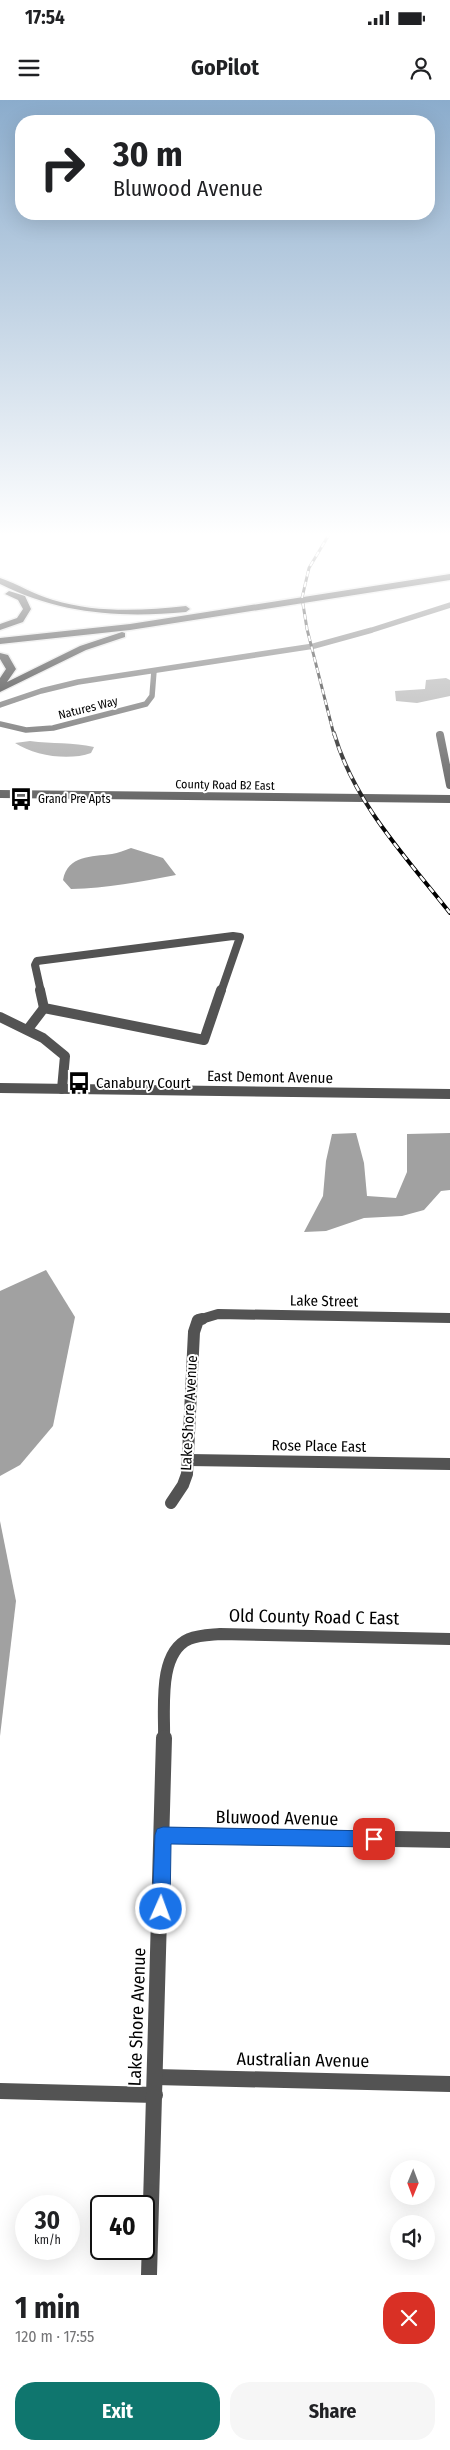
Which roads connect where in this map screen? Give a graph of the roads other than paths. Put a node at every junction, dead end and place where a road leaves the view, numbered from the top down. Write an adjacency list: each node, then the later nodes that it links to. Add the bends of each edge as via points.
1 (60, 634): 4 (highway)
2 (124, 634): 8 (highway, via 83,648)
3 (360, 634): 6 (street, via 296,650)
4 (0, 641)
5 (0, 656): 7 (highway, via 5,657 11,669)
6 (154, 671): 9 (street, via 45,689); 10 (street, Natures Way, via 152,696 146,704 53,728 26,730)
7 (0, 684)
8 (0, 689)
9 (0, 704)
10 (0, 724)
11 (440, 735): 12 (street)
12 (450, 785)
13 (0, 794): 14 (street, County Road B2 East)
14 (450, 799)
15 (44, 1008): 15 (street, via 204,1040 240,937 37,961 35,965); 17 (street)
16 (0, 1017): 17 (street)
17 (28, 1029): 19 (street, via 66,1056)
18 (0, 1088): 19 (street, East Demont Avenue)
19 (62, 1089): 20 (street, East Demont Avenue)
20 (450, 1094)
21 (450, 1318): 22 (street, Lake Street, via 218,1314)
22 (198, 1320): 23 (street, Lake Shore Avenue, via 194,1332)
23 (188, 1460): 24 (street, Rose Place East); 25 (street, Lake Shore Avenue, via 183,1485)
24 (450, 1464)
25 (172, 1503)
26 (450, 1640): 27 (street, Old County Road C East, via 220,1634 195,1636)
27 (180, 1644): 28 (street, Lake Shore Avenue, via 165,1674)
28 (163, 1835): 29 (street, Bluwood Avenue); 30 (street, Lake Shore Avenue)
29 (450, 1840)
30 (155, 2077): 31 (street, Australian Avenue); 33 (street, Lake Shore Avenue)
31 (450, 2084)
32 (0, 2091): 33 (street)
33 (155, 2095): 34 (street, Lake Shore Avenue)
34 (149, 2275)

